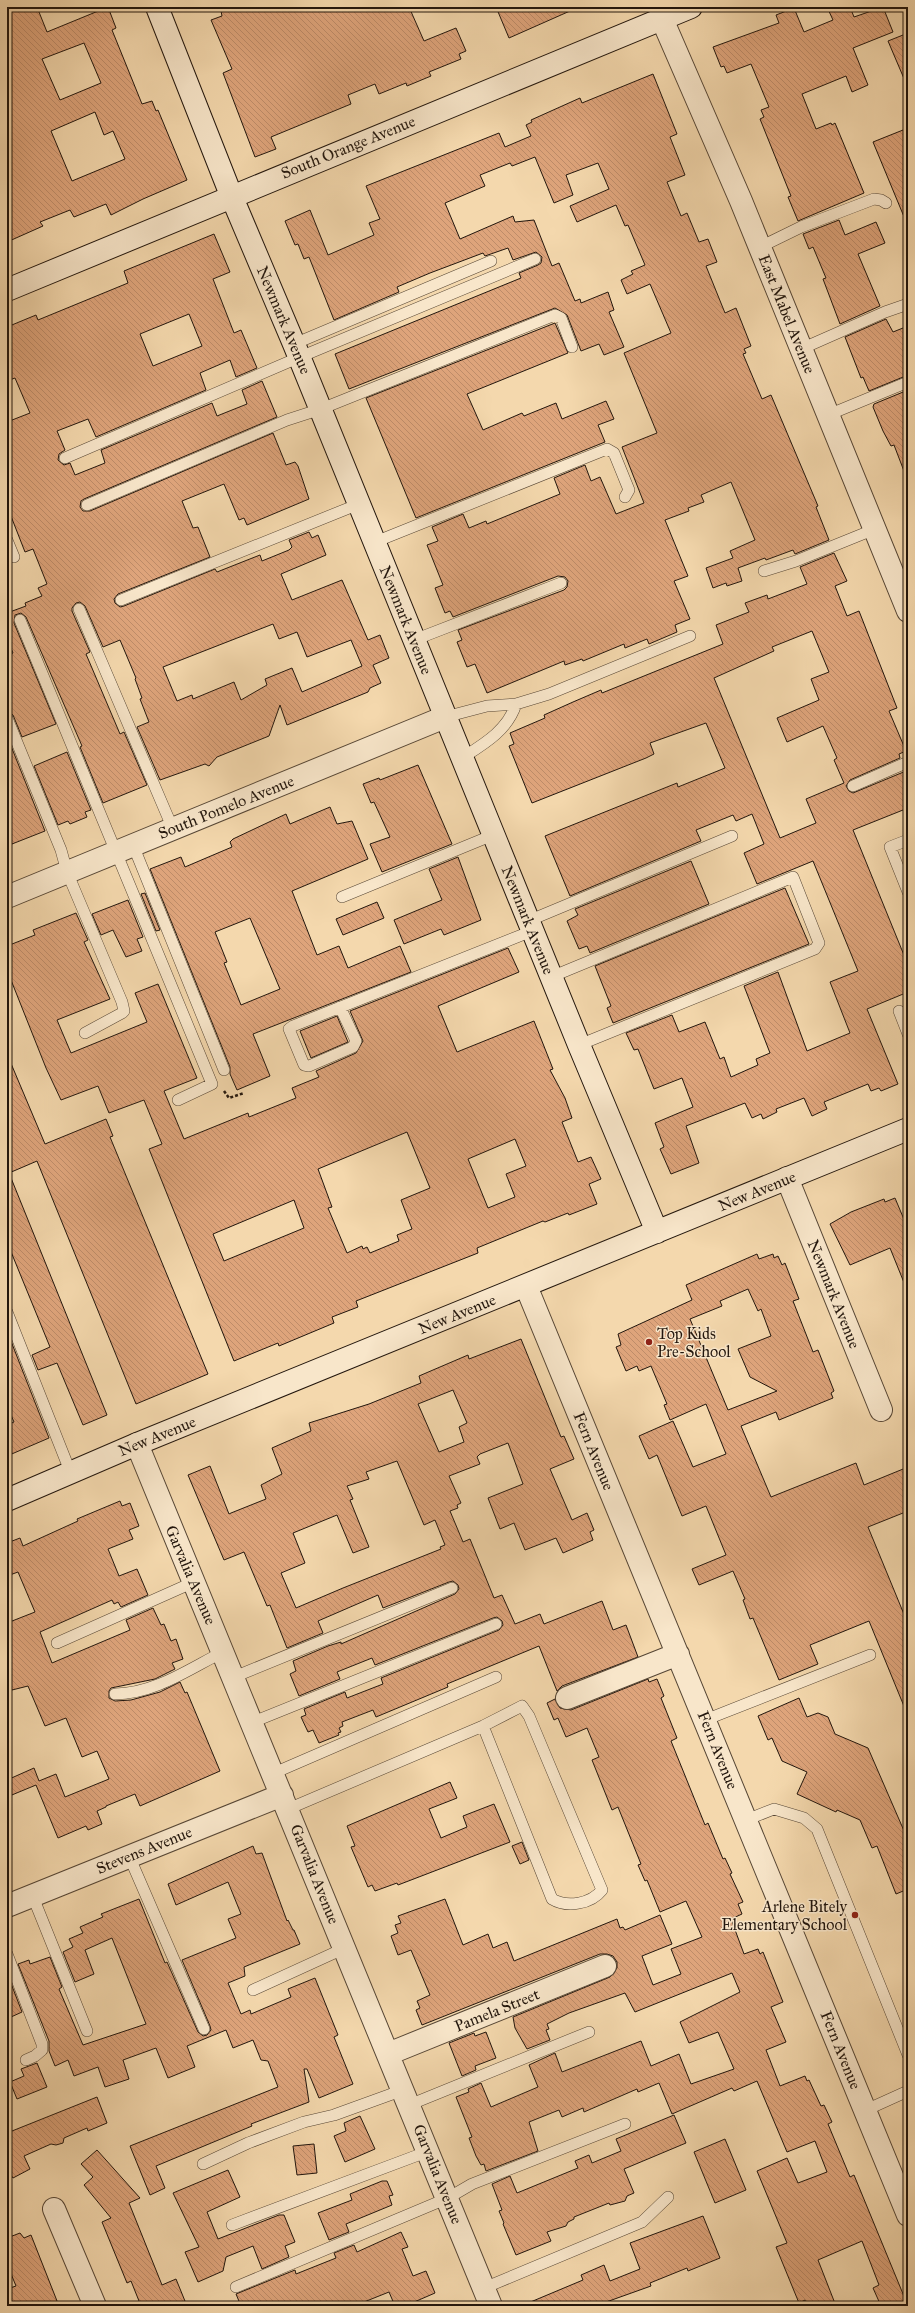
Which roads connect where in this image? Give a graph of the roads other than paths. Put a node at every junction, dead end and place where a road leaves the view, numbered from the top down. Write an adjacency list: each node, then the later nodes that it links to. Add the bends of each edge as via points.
1 (157, 7): 4 (street, Newmark Avenue)
2 (690, 7): 3 (street, South Orange Avenue)
3 (662, 19): 4 (street, South Orange Avenue); 6 (street, East Mabel Avenue)
4 (231, 195): 9 (street, South Orange Avenue); 13 (street, Newmark Avenue)
5 (886, 203): 6 (lane, via 874,199 801,227)
6 (760, 247): 12 (street, East Mabel Avenue)
7 (536, 259): 13 (lane)
8 (491, 261): 13 (lane)
9 (7, 290)
10 (908, 304): 12 (lane)
11 (572, 347): 15 (lane, via 561,318 555,315)
12 (801, 349): 16 (street, East Mabel Avenue)
13 (297, 350): 15 (street, Newmark Avenue); 17 (lane)
14 (908, 382): 16 (lane)
15 (321, 410): 19 (street, Newmark Avenue); 20 (lane, via 287,420)
16 (828, 415): 21 (street, East Mabel Avenue)
17 (65, 458)
18 (625, 496): 23 (lane, via 630,490 614,453 607,449)
19 (359, 504): 23 (street, Newmark Avenue); 27 (lane)
20 (87, 505)
21 (875, 529): 25 (lane); 29 (street, East Mabel Avenue)
22 (7, 540): 24 (lane)
23 (375, 542): 32 (street, Newmark Avenue)
24 (14, 557)
25 (764, 572)
26 (561, 584): 32 (lane)
27 (121, 600)
28 (79, 609): 39 (lane)
29 (908, 611)
30 (20, 620): 43 (lane)
31 (690, 636): 33 (lane, via 549,694)
32 (414, 640): 34 (street, Newmark Avenue)
33 (516, 704): 34 (lane, via 487,706); 36 (lane, via 512,717 501,729)
34 (445, 717): 36 (street, Newmark Avenue); 39 (street, South Pomelo Avenue)
35 (7, 718): 44 (lane, via 61,850)
36 (462, 758): 40 (street, Newmark Avenue)
37 (908, 762): 38 (lane)
38 (853, 786)
39 (172, 829): 43 (street, South Pomelo Avenue)
40 (493, 835): 47 (lane); 48 (street, Newmark Avenue)
41 (732, 836): 48 (lane)
42 (908, 840): 45 (lane, via 890,847)
43 (124, 848): 44 (street, South Pomelo Avenue); 55 (lane); 56 (lane, via 212,1084)
44 (67, 872): 46 (street, South Pomelo Avenue); 52 (lane, via 124,1011)
45 (908, 892)
46 (7, 897)
47 (342, 897)
48 (530, 926): 49 (street, Newmark Avenue); 50 (lane)
49 (551, 977): 54 (street, Newmark Avenue); 54 (lane, via 793,877 819,943 815,949)
50 (340, 1007): 50 (lane, via 289,1029 304,1065 309,1066 353,1047 356,1041)
51 (899, 1011): 53 (lane)
52 (85, 1033)
53 (908, 1034)
54 (579, 1045): 59 (street, Newmark Avenue)
55 (224, 1070)
56 (178, 1100)
57 (908, 1129): 58 (street, New Avenue)
58 (787, 1178): 59 (street, New Avenue); 62 (street, Newmark Avenue)
59 (657, 1232): 60 (street, New Avenue)
60 (526, 1286): 63 (street, New Avenue); 71 (street, Fern Avenue)
61 (7, 1312): 64 (lane)
62 (881, 1410)
63 (137, 1444): 64 (street, New Avenue); 66 (street, Garvalia Avenue)
64 (70, 1471): 65 (street, New Avenue)
65 (7, 1500)
66 (194, 1582): 69 (lane); 70 (street, Garvalia Avenue)
67 (452, 1588): 73 (lane)
68 (496, 1624): 78 (lane)
69 (57, 1643)
70 (223, 1652): 73 (street, Garvalia Avenue); 75 (lane, via 164,1682 138,1692)
71 (678, 1654): 76 (street); 77 (street, Fern Avenue)
72 (870, 1655): 77 (lane)
73 (234, 1677): 78 (street, Garvalia Avenue)
74 (496, 1677): 80 (lane)
75 (115, 1694)
76 (567, 1698)
77 (705, 1720): 82 (street, Fern Avenue)
78 (253, 1722): 80 (street, Garvalia Avenue)
79 (483, 1726): 79 (lane, via 552,1899 560,1904 572,1905 597,1895 602,1890 526,1710 522,1706); 81 (lane)
80 (274, 1773): 81 (street, Garvalia Avenue)
81 (285, 1802): 83 (street, Stevens Avenue); 86 (street, Garvalia Avenue)
82 (746, 1820): 94 (lane, via 774,1809 804,1818 817,1829); 98 (street, Fern Avenue)
83 (129, 1856): 84 (street, Stevens Avenue); 90 (lane)
84 (33, 1897): 85 (street, Stevens Avenue); 91 (lane)
85 (7, 1906)
86 (345, 1948): 89 (lane); 93 (street, Garvalia Avenue)
87 (7, 1954): 95 (lane, via 42,2044 42,2050)
88 (605, 1966): 93 (street, Pamela Street)
89 (253, 1990)
90 (204, 2029)
91 (87, 2031)
92 (589, 2032): 97 (lane)
93 (388, 2054): 97 (street, Garvalia Avenue)
94 (908, 2055)
95 (26, 2060)
96 (908, 2091): 98 (lane)
97 (406, 2098): 100 (street, Garvalia Avenue); 101 (lane, via 304,2122 248,2143)
98 (866, 2110): 105 (street, Fern Avenue)
99 (624, 2124): 103 (lane, via 472,2184)
100 (429, 2151): 103 (street, Garvalia Avenue); 106 (lane)
101 (203, 2164)
102 (668, 2197): 108 (lane, via 642,2222)
103 (448, 2198): 107 (lane); 108 (street, Garvalia Avenue)
104 (54, 2209): 109 (street)
105 (908, 2215)
106 (232, 2225)
107 (236, 2287)
108 (487, 2297)
109 (95, 2306)

